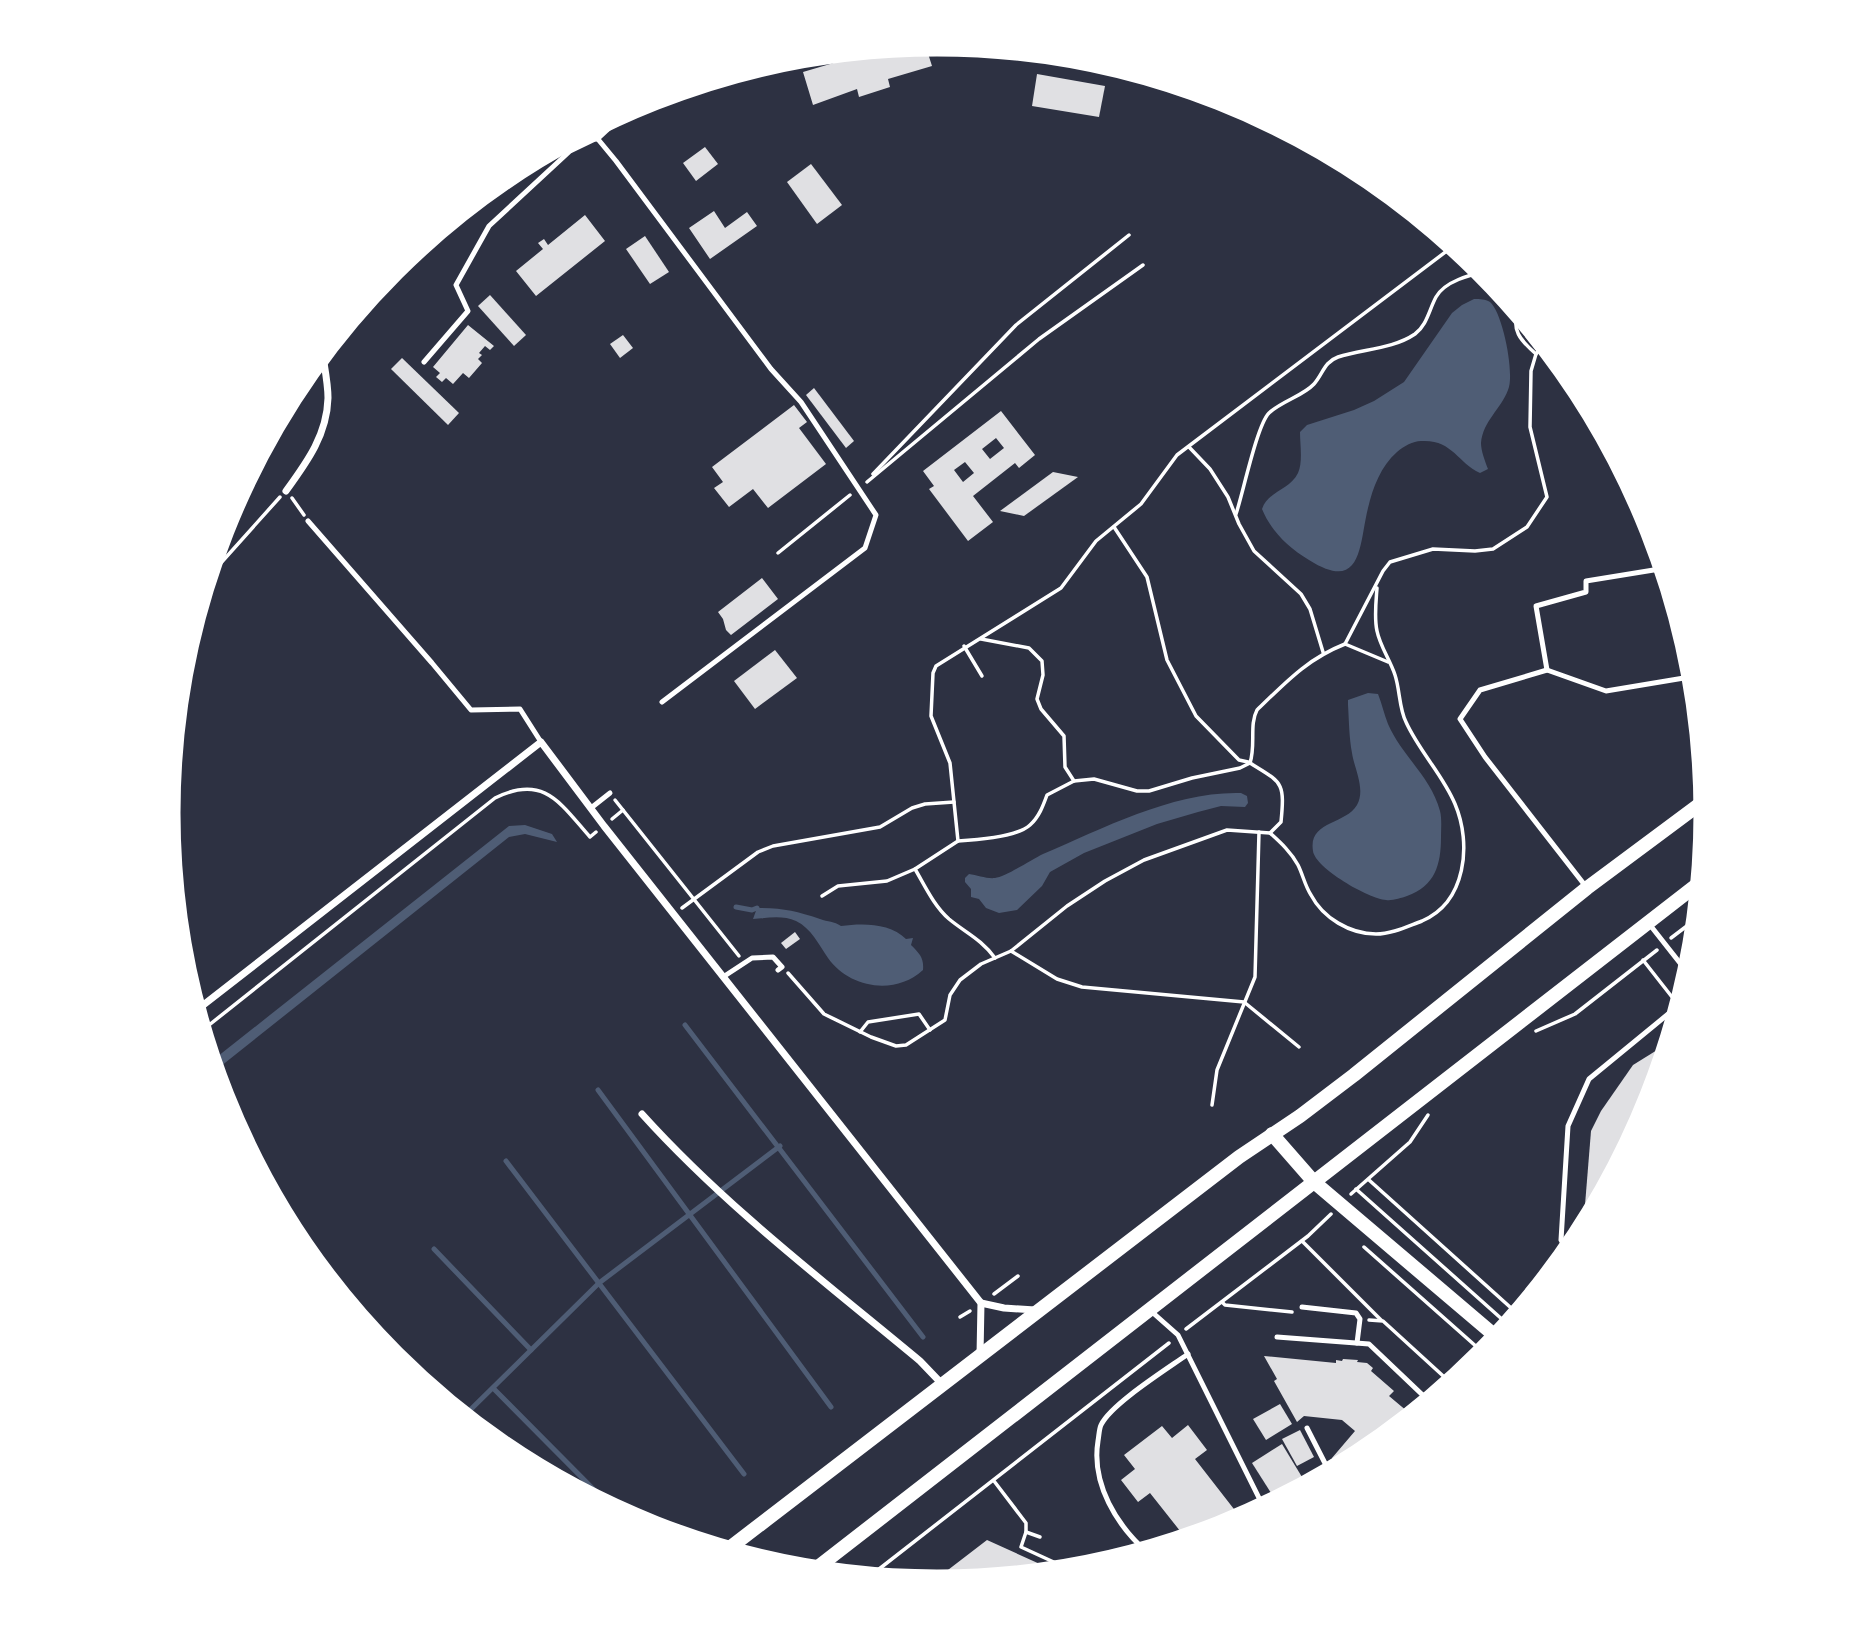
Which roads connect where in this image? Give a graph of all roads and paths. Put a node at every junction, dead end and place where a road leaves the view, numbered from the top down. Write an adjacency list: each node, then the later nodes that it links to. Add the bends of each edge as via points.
1 (609, 127): 3 (street)
2 (588, 137): 3 (street)
3 (597, 138): 11 (lane, via 570,151 489,226 456,285 468,311); 14 (lane, via 771,369 801,402)
4 (1129, 235): 14 (path, via 1016,325)
5 (1448, 250): 13 (path)
6 (1143, 265): 14 (path, via 1038,339)
7 (1475, 275): 16 (path, via 1444,287 1418,332 1402,341 1335,358 1313,385 1267,414)
8 (1514, 319): 10 (path, via 1519,336)
9 (1539, 349): 10 (path)
10 (1536, 354): 22 (path, via 1531,370 1530,427 1546,497 1539,511 1527,527 1493,549 1433,549 1390,562)
11 (424, 362)
12 (324, 363): 15 (street, via 328,398 323,430)
13 (1189, 447): 16 (path, via 1210,469); 18 (path, via 1177,455 1142,504)
14 (859, 488): 19 (path); 31 (lane, via 876,515 865,548)
15 (286, 491): 17 (path); 20 (path)
16 (1236, 514): 26 (path, via 1254,551 1306,601)
17 (308, 521): 32 (lane, via 471,710 520,709)
18 (1114, 527): 23 (path, via 1096,541 1061,588); 33 (path, via 1147,577 1167,660 1196,716 1239,760)
19 (778, 553)
20 (216, 568)
21 (1657, 569): 28 (lane, via 1586,581 1586,592 1536,606)
22 (1377, 585): 24 (path); 27 (path, via 1376,630)
23 (979, 638): 25 (path); 34 (path, via 1029,648 1042,661 1037,699 1063,736 1065,767)
24 (1345, 643): 26 (path); 27 (path)
25 (964, 646): 29 (path); 36 (path, via 933,673 932,716 950,763)
26 (1322, 653): 33 (path, via 1257,710)
27 (1389, 663): 43 (path, via 1405,721 1457,807 1463,868 1444,906 1403,929 1377,934 1341,925 1311,896 1298,865)
28 (1547, 670): 30 (lane, via 1606,691); 47 (lane, via 1480,690 1460,719)
29 (982, 676)
30 (1685, 678)
31 (662, 702)
32 (541, 742): 38 (street); 62 (street)
33 (1250, 763): 34 (path, via 1149,791 1094,779); 43 (path, via 1273,775 1281,785 1281,822)
34 (1074, 781): 44 (path, via 1047,796 1028,827)
35 (610, 793): 38 (lane); 39 (path)
36 (954, 802): 44 (path); 49 (path, via 912,808 880,827 773,846)
37 (1698, 806): 47 (main road)
38 (591, 808): 59 (street)
39 (623, 810): 40 (path); 49 (path)
40 (612, 819)
41 (596, 832): 64 (path, via 590,837 546,792 521,788 495,797)
42 (1259, 832): 43 (path); 53 (path, via 1227,830 1144,860 1067,906); 61 (path, via 1255,977)
43 (1270, 833)
44 (958, 841): 45 (path)
45 (915, 869): 48 (path, via 887,881 838,886); 54 (path, via 949,919 984,943)
46 (1694, 887): 50 (main road)
47 (1587, 888): 72 (main road)
48 (822, 896)
49 (694, 899): 56 (path)
50 (1648, 923): 52 (lane); 74 (main road)
51 (1689, 924): 52 (path)
52 (1665, 943): 55 (path); 57 (lane)
53 (1011, 951): 54 (path); 61 (path, via 1057,979 1082,987)
54 (995, 957): 65 (path, via 960,980 950,995 944,1020)
55 (1643, 960): 60 (path); 66 (path, via 1575,1014)
56 (745, 963): 58 (lane, via 752,957 773,957); 59 (lane)
57 (1682, 965)
58 (780, 968): 67 (path, via 824,1014)
59 (723, 977): 83 (street)
60 (1675, 996)
61 (1244, 1002): 68 (path); 69 (path, via 1217,1070)
62 (200, 1007)
63 (1672, 1011): 81 (lane, via 1589,1079 1568,1126)
64 (206, 1027)
65 (930, 1030): 67 (path, via 896,1046); 67 (path, via 919,1014 868,1022)
66 (1536, 1030)
67 (860, 1032)
68 (1299, 1047)
69 (1212, 1105)
70 (1438, 1107): 73 (path, via 1427,1115 1410,1142)
71 (642, 1114): 100 (street, via 732,1204)
72 (1272, 1134): 74 (main road); 85 (main road)
73 (1369, 1180): 75 (path); 87 (path)
74 (1314, 1182): 76 (main road); 86 (main road)
75 (1356, 1189): 76 (path); 91 (path)
76 (1340, 1205): 77 (path); 92 (main road)
77 (1325, 1220): 78 (path); 79 (path)
78 (1332, 1222)
79 (1301, 1241): 82 (path); 90 (path)
80 (1358, 1241): 96 (path)
81 (1563, 1244)
82 (1222, 1302): 88 (path); 93 (path)
83 (981, 1303): 85 (street); 98 (street)
84 (1302, 1307): 89 (lane, via 1356,1313)
85 (1039, 1310): 98 (main road)
86 (1149, 1310): 93 (lane); 111 (main road)
87 (1513, 1310)
88 (1296, 1312)
89 (1360, 1319): 90 (path); 95 (lane)
90 (1382, 1321): 99 (path)
91 (1504, 1321)
92 (1492, 1333)
93 (1178, 1335): 97 (lane); 104 (path)
94 (1277, 1337): 95 (lane)
95 (1357, 1343): 101 (lane, via 1369,1343)
96 (1478, 1348)
97 (1188, 1354): 105 (lane); 109 (lane, via 1119,1405 1101,1425 1096,1452 1100,1481 1112,1511)
98 (980, 1355): 100 (main road)
99 (1446, 1378)
100 (942, 1384): 108 (main road)
101 (1425, 1396)
102 (1307, 1428): 103 (lane)
103 (1327, 1467)
104 (994, 1481): 106 (path, via 1026,1523); 112 (path)
105 (1261, 1502)
106 (1026, 1532): 107 (path); 110 (path, via 1021,1547)
107 (1040, 1537)
108 (732, 1546)
109 (1143, 1546)
110 (1059, 1564)
111 (820, 1565)
112 (876, 1572)

